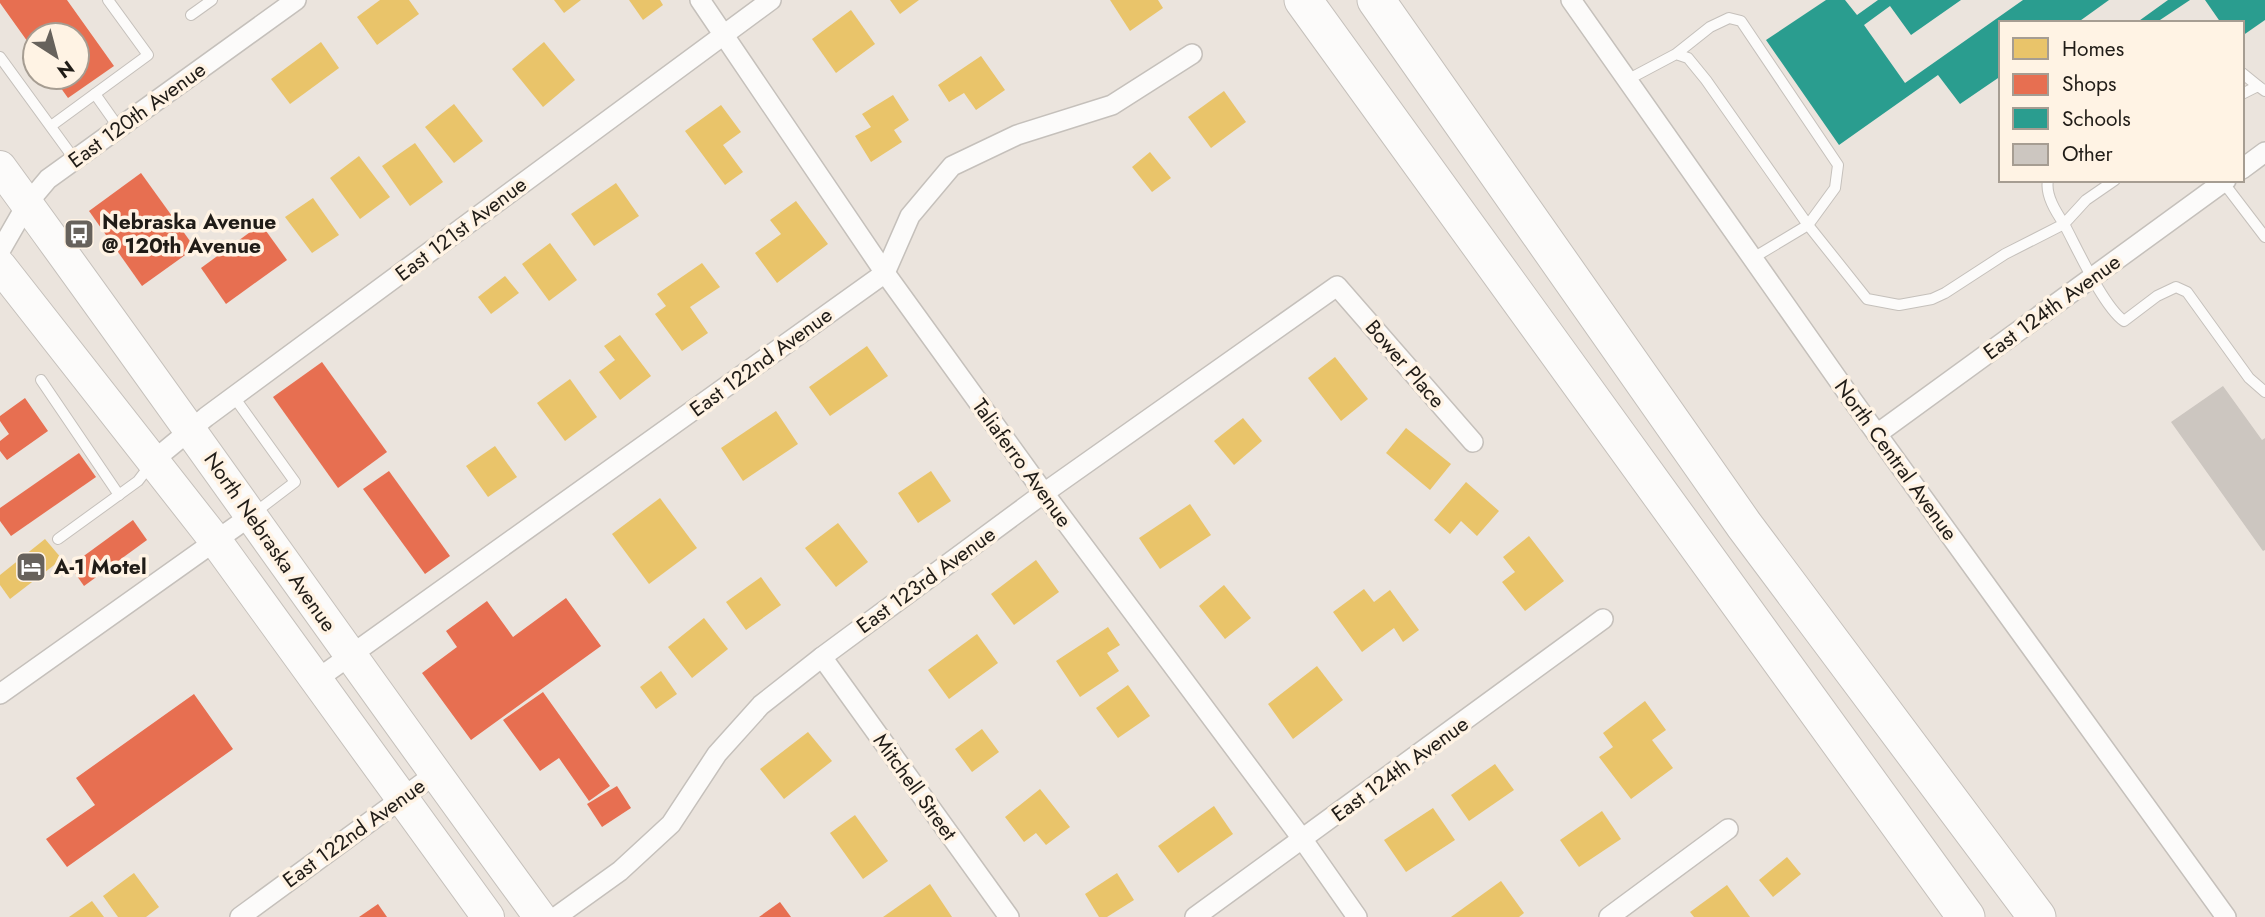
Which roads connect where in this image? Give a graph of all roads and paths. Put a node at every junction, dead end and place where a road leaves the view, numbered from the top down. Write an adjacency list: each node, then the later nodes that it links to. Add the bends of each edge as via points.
1 (108, 0): 18 (lane, via 148,55)
2 (212, 0): 9 (lane)
3 (296, 0): 20 (street, East 120th Avenue)
4 (700, 0): 10 (street, Taliaferro Avenue)
5 (771, 0): 10 (street, East 121st Avenue)
6 (1303, 0): 68 (highway)
7 (1376, 0): 69 (highway, via 1744,525)
8 (1571, 0): 15 (street, North Central Avenue)
9 (191, 15)
10 (724, 34): 36 (street, Taliaferro Avenue); 41 (street, East 121st Avenue)
11 (1192, 54): 36 (street, via 1112,104 1017,135 952,166 910,216)
12 (1676, 54): 15 (lane); 31 (lane, via 1688,58 1706,80); 31 (lane, via 1710,27 1729,18 1741,21 1838,165 1835,188)
13 (0, 57): 19 (lane)
14 (2244, 74): 16 (lane)
15 (1627, 80): 34 (street, North Central Avenue)
16 (2262, 88): 17 (lane)
17 (2244, 93)
18 (94, 94): 19 (lane); 20 (lane)
19 (51, 126): 22 (lane)
20 (119, 128): 22 (street, East 120th Avenue)
21 (2265, 152): 24 (street)
22 (75, 160): 29 (street, East 120th Avenue, via 48,178)
23 (0, 167): 29 (main road, North Nebraska Avenue)
24 (2244, 168)
25 (2048, 182): 30 (lane)
26 (2112, 182): 30 (lane, via 2086,200)
27 (2224, 182): 37 (street, East 124th Avenue)
28 (2226, 182): 32 (lane)
29 (27, 204): 33 (street, East 120th Avenue); 42 (main road, North Nebraska Avenue)
30 (2064, 224): 31 (lane, via 2005,254 1945,293 1899,305 1867,299); 37 (lane)
31 (1808, 225): 34 (lane)
32 (2265, 237)
33 (0, 251)
34 (1753, 258): 43 (street, North Central Avenue)
35 (0, 266): 45 (main road, North Nebraska Avenue)
36 (885, 274): 46 (street, Taliaferro Avenue); 52 (street, East 122nd Avenue)
37 (2093, 277): 40 (lane, via 2124,321 2176,287 2187,292 2249,378); 43 (street, East 124th Avenue)
38 (1337, 286): 44 (street, Bower Place); 46 (street, East 123rd Avenue)
39 (41, 380): 47 (lane)
40 (2265, 392)
41 (234, 397): 42 (street, East 121st Avenue); 48 (lane, via 295,482)
42 (190, 430): 45 (street, East 121st Avenue); 48 (main road, North Nebraska Avenue)
43 (1877, 434): 70 (street, North Central Avenue)
44 (1473, 442)
45 (154, 460): 47 (lane, via 138,481); 50 (main road, North Nebraska Avenue)
46 (1044, 494): 53 (street, East 123rd Avenue); 59 (street, Taliaferro Avenue)
47 (119, 495): 49 (lane)
48 (251, 515): 50 (street); 52 (main road, North Nebraska Avenue)
49 (58, 539)
50 (215, 540): 54 (main road, North Nebraska Avenue); 55 (street)
51 (1603, 619): 59 (street, East 124th Avenue)
52 (351, 656): 54 (street, East 122nd Avenue); 56 (main road, North Nebraska Avenue)
53 (822, 657): 63 (street, East 123rd Avenue, via 761,705 717,754 671,824 620,871); 64 (street, Mitchell Street)
54 (316, 680): 57 (main road, North Nebraska Avenue)
55 (0, 694)
56 (435, 774): 57 (street, East 122nd Avenue); 62 (main road, North Nebraska Avenue)
57 (402, 797): 60 (street, East 122nd Avenue); 61 (main road, North Nebraska Avenue)
58 (1728, 829): 67 (street)
59 (1303, 840): 65 (street, East 124th Avenue); 66 (street, Taliaferro Avenue)
60 (240, 917)
61 (488, 917)
62 (540, 917)
63 (556, 917)
64 (1009, 917)
65 (1195, 917)
66 (1357, 917)
67 (1609, 917)
68 (1966, 917)
69 (2037, 917)
70 (2226, 917)

